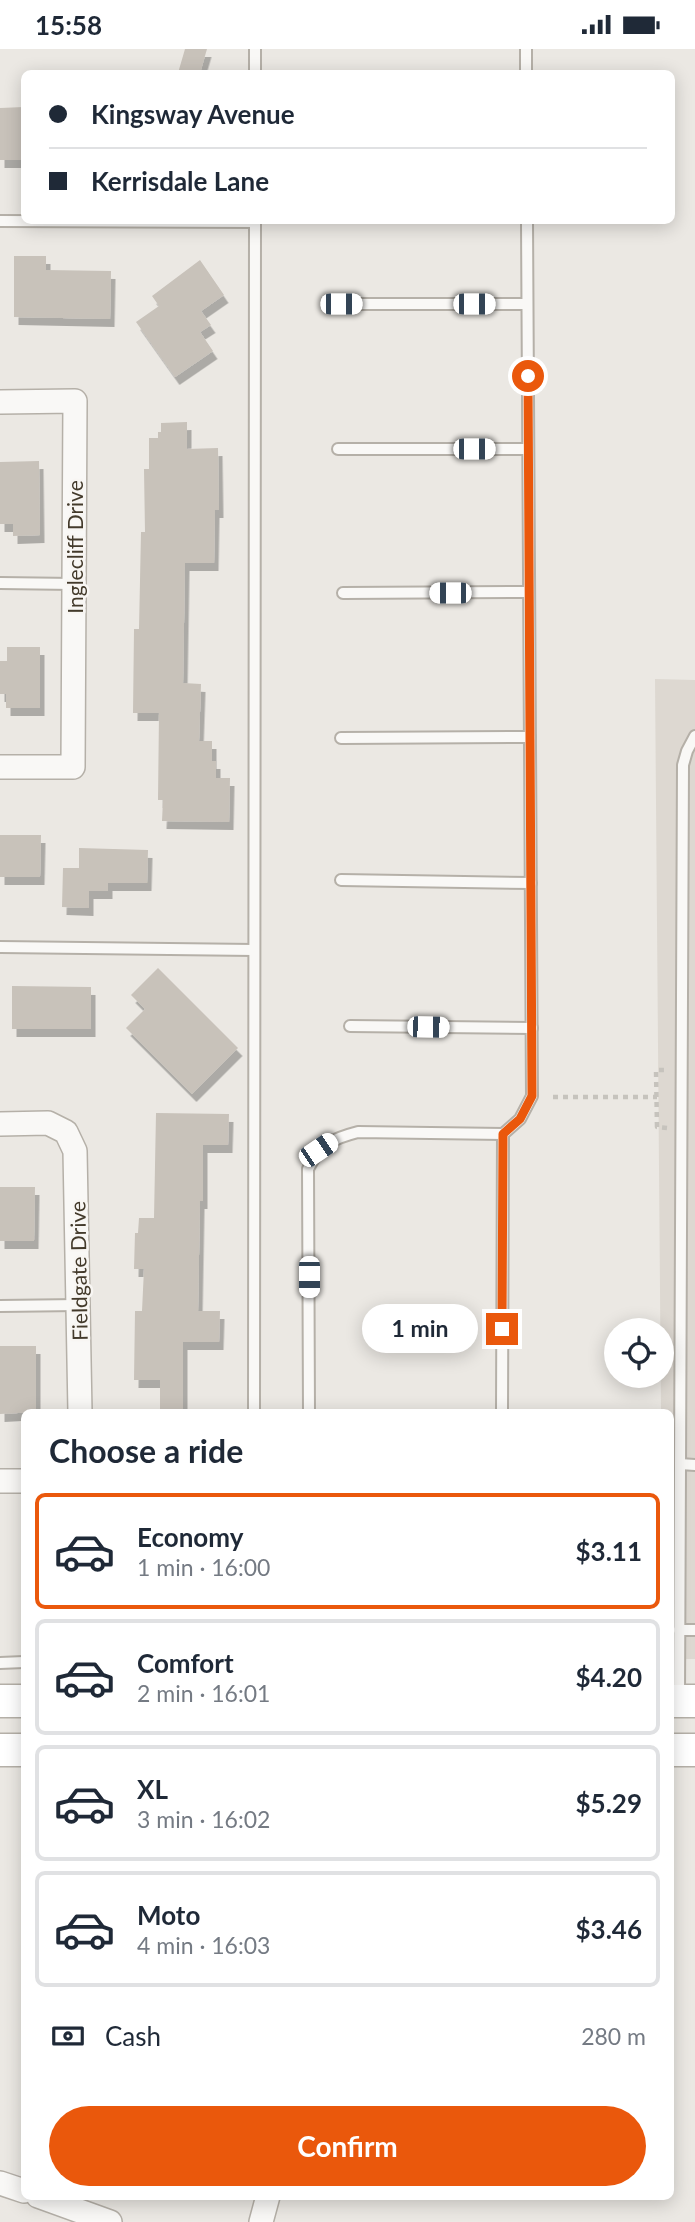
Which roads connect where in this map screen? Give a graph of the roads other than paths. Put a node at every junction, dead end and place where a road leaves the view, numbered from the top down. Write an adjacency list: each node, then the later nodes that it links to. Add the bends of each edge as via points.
1 (255, 49): 3 (lane)
2 (526, 49): 4 (lane)
3 (255, 70)
4 (526, 70)
5 (0, 222): 6 (lane)
6 (21, 222)
7 (255, 224): 25 (lane)
8 (527, 224): 10 (lane)
9 (341, 304): 10 (lane)
10 (527, 304): 13 (lane)
11 (0, 402): 15 (street, Inglecliff Drive, via 75,401)
12 (338, 449): 13 (lane)
13 (528, 449): 16 (lane)
14 (0, 583): 15 (lane)
15 (74, 584): 21 (street, Inglecliff Drive, via 73,767)
16 (529, 592): 17 (lane); 19 (lane)
17 (343, 593)
18 (694, 736): 28 (lane, via 683,765)
19 (530, 737): 20 (lane); 23 (lane)
20 (341, 738)
21 (0, 767)
22 (341, 880): 23 (lane)
23 (531, 883): 27 (lane)
24 (0, 947): 25 (lane)
25 (254, 950): 35 (lane)
26 (350, 1026): 27 (lane)
27 (532, 1028): 31 (lane, via 532,1096 520,1119)
28 (682, 1100): 29 (lane); 38 (lane)
29 (695, 1100)
30 (0, 1124): 33 (street, Fieldgate Drive, via 48,1123 66,1132 75,1151)
31 (503, 1134): 36 (lane, via 358,1132 336,1138 318,1150 308,1169); 37 (lane)
32 (0, 1305): 33 (lane)
33 (78, 1305): 34 (street, Fieldgate Drive)
34 (80, 1409)
35 (254, 1409)
36 (309, 1409)
37 (502, 1409)
38 (680, 1464): 39 (lane); 42 (lane)
39 (695, 1465)
40 (0, 1481): 41 (street)
41 (21, 1481)
42 (679, 1630): 43 (lane); 48 (lane)
43 (695, 1630)
44 (0, 1663): 45 (lane)
45 (21, 1663)
46 (0, 1701): 47 (main road)
47 (21, 1701)
48 (681, 1701)
49 (0, 1750): 50 (main road)
50 (21, 1750)
51 (674, 1750): 52 (main road)
52 (695, 1750)
53 (0, 2183): 54 (street)
54 (21, 2190)
55 (46, 2200): 57 (street)
56 (267, 2200): 59 (street)
57 (82, 2218): 58 (street)
58 (110, 2222)
59 (261, 2222)

